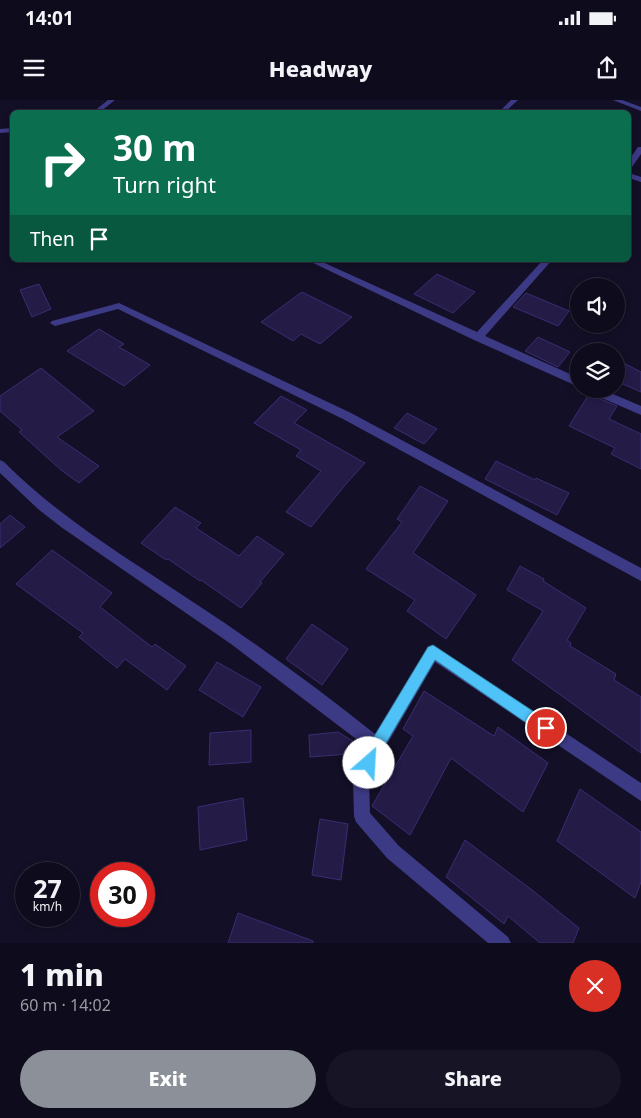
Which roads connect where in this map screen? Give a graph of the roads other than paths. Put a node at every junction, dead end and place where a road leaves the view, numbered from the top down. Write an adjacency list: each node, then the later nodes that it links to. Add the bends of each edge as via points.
1 (112, 100): 5 (street)
2 (515, 100): 6 (street)
3 (616, 100): 4 (street)
4 (641, 109)
5 (99, 110)
6 (504, 110)
7 (641, 149): 8 (street)
8 (632, 155)
9 (315, 262): 12 (street)
10 (546, 262): 12 (street)
11 (56, 323): 17 (street, via 119,306 347,416)
12 (478, 338): 13 (street)
13 (570, 379)
14 (612, 398): 15 (street)
15 (641, 411)
16 (0, 465): 18 (street, via 21,489 240,640)
17 (641, 575)
18 (377, 745): 19 (street, via 433,652); 20 (street, via 361,780 362,816 393,852)
19 (641, 793)
20 (502, 943)

